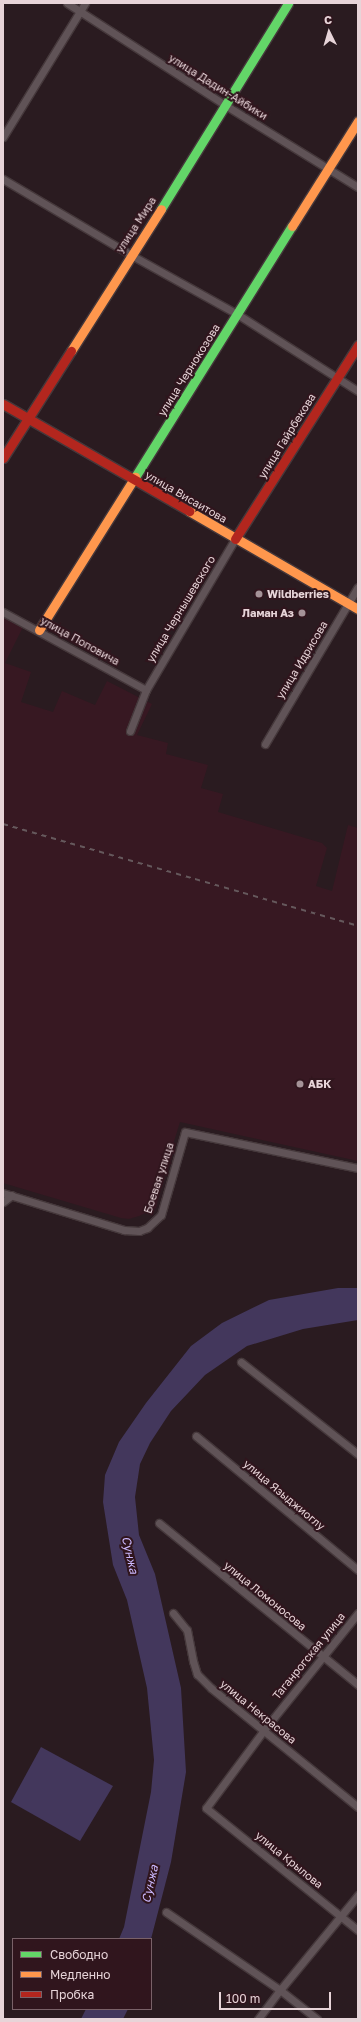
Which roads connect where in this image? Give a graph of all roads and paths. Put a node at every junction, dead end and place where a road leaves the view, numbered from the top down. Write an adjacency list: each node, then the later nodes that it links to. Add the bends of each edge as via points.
1 (67, 3): 4 (street, улица Дадин-Айбики)
2 (85, 3): 4 (street)
3 (288, 3): 5 (street, улица Мира)
4 (80, 11): 5 (street, улица Дадин-Айбики); 7 (street)
5 (225, 105): 8 (street, улица Дадин-Айбики); 11 (street, улица Мира)
6 (358, 121): 8 (street, улица Чернокозова)
7 (3, 137)
8 (329, 169): 10 (street, улица Дадин-Айбики); 12 (street, улица Чернокозова)
9 (3, 179): 11 (street)
10 (358, 187)
11 (131, 255): 12 (street); 17 (street, улица Мира)
12 (237, 314): 14 (street); 19 (street, улица Чернокозова)
13 (358, 346): 14 (street, улица Гайрбекова)
14 (337, 379): 15 (street); 20 (street, улица Гайрбекова)
15 (358, 391)
16 (3, 404): 17 (street, улица Висаитова)
17 (28, 418): 18 (street, улица Мира); 19 (street, улица Висаитова)
18 (3, 458)
19 (134, 480): 20 (street, улица Висаитова); 25 (street, улица Чернокозова)
20 (235, 539): 22 (street, улица Висаитова); 26 (street, улица Чернышевского)
21 (358, 587): 22 (street, улица Идрисова)
22 (348, 603): 23 (street, улица Висаитова); 28 (street, улица Идрисова)
23 (358, 609)
24 (3, 612): 25 (street, улица Поповича)
25 (39, 630): 26 (street, улица Поповича)
26 (146, 690): 27 (street, улица Чернышевского)
27 (130, 731)
28 (265, 744)
29 (358, 1168): 31 (street, Боевая улица, via 186,1132 160,1216 148,1228 139,1231 124,1230)
30 (3, 1193): 31 (street, Боевая улица)
31 (12, 1196): 32 (street)
32 (3, 1202)
33 (241, 1362): 35 (street)
34 (196, 1436): 37 (street, улица Языджиоглу)
35 (358, 1454)
36 (159, 1523): 40 (street, улица Ломоносова)
37 (358, 1570)
38 (173, 1612): 42 (street, улица Некрасова, via 187,1630 197,1674)
39 (358, 1613): 40 (street, Таганрогская улица)
40 (322, 1656): 41 (street, улица Ломоносова); 42 (street, Таганрогская улица)
41 (358, 1686)
42 (264, 1730): 43 (street, улица Некрасова); 44 (street, Таганрогская улица)
43 (358, 1807)
44 (206, 1808): 47 (street, улица Крылова)
45 (358, 1895): 47 (street)
46 (166, 1912): 49 (street)
47 (340, 1916): 48 (street, улица Крылова); 49 (street)
48 (358, 1930)
49 (280, 1990): 50 (street); 51 (street)
50 (258, 2019)
51 (317, 2019)

